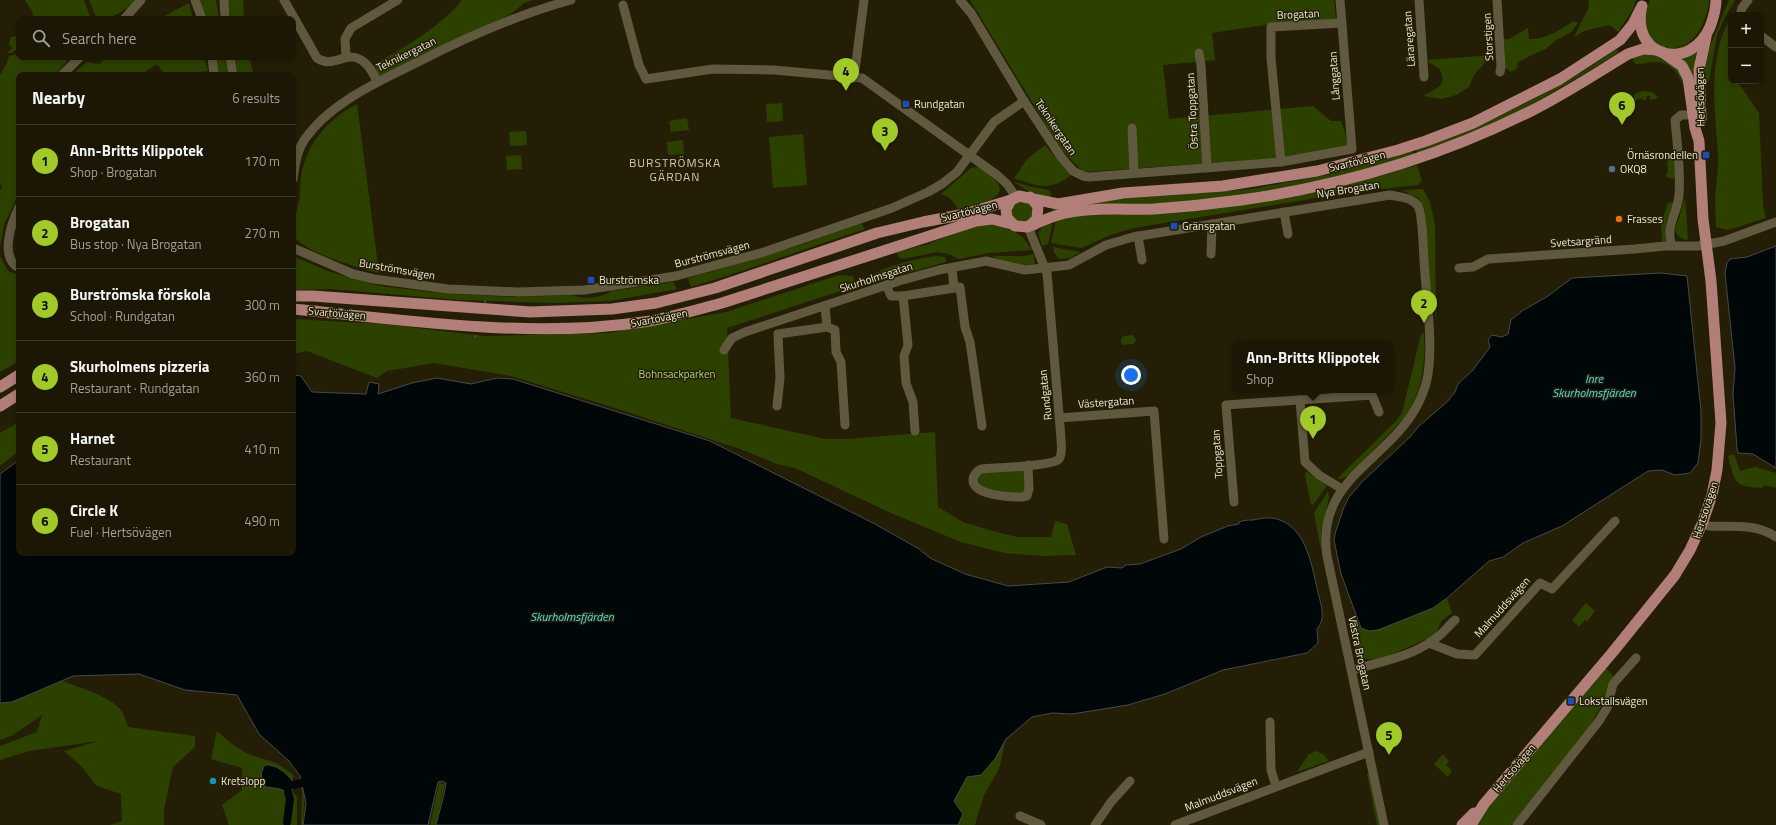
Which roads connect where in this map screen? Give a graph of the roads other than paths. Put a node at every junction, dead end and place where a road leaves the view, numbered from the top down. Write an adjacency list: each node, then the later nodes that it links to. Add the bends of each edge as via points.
1 (141, 0): 18 (street)
2 (195, 0): 19 (street)
3 (224, 0): 20 (street)
4 (284, 0): 21 (street)
5 (398, 0): 29 (street, via 351,28 345,39)
6 (571, 0): 39 (street, Teknikergatan, via 534,11)
7 (864, 0): 38 (street)
8 (960, 0): 40 (street, Teknikergatan)
9 (1340, 0): 23 (street, Långgatan)
10 (1419, 0): 37 (street, Läraregatan)
11 (1498, 0): 36 (street, Storstigen)
12 (1716, 0): 24 (main road)
13 (1724, 0): 24 (main road)
14 (1748, 0): 17 (street)
15 (1643, 2): 27 (main road, via 1640,19 1643,33 1648,43); 50 (main road, Svartövägen, via 1620,40 1560,79 1473,123 1398,150 1316,171 1223,186 1124,193 1058,204)
16 (623, 5): 38 (street, via 639,65 646,79 713,69 774,70)
17 (1741, 12)
18 (127, 16)
19 (201, 16)
20 (225, 16)
21 (293, 16)
22 (296, 21): 29 (street, via 317,58 330,63)
23 (1342, 23): 44 (street, Långgatan); 47 (street, Brogatan, via 1271,27 1271,58)
24 (1710, 26): 27 (main road, via 1696,46 1688,52 1674,55); 43 (main road, Hertsövägen, via 1699,69)
25 (1764, 38): 26 (street)
26 (1776, 47)
27 (1660, 51): 41 (main road, Hertsövägen, via 1676,61 1685,71); 57 (main road, Svartövägen, via 1643,49 1628,54 1528,113 1472,139 1367,176 1268,197 1188,206 1082,211 1054,216)
28 (1199, 53): 48 (street, Östra Toppgatan, via 1202,65)
29 (346, 56): 39 (street, via 364,62)
30 (77, 60): 33 (street)
31 (212, 60): 34 (street)
32 (230, 60): 35 (street)
33 (65, 72)
34 (214, 72)
35 (232, 72)
36 (1500, 72)
37 (1424, 77)
38 (854, 78): 45 (street, via 862,78 873,85)
39 (377, 81): 46 (street, Teknikergatan, via 331,112 306,138)
40 (1024, 101): 45 (street, Burströmsvägen, via 994,122); 49 (street, Teknikergatan, via 1061,157 1076,173 1086,177)
41 (1693, 115): 43 (main road, Hertsövägen); 61 (street, Hertsövägen, via 1681,115 1675,120 1679,196 1669,227)
42 (1132, 128): 49 (street)
43 (1699, 141): 60 (main road, Hertsövägen, via 1703,219)
44 (1352, 149): 47 (street, Teknikergatan)
45 (970, 155): 51 (street, via 1007,184); 62 (street, Burströmsvägen, via 957,172 942,184 892,208 742,260 676,276 584,290 518,292 448,289 374,279 353,274)
46 (296, 161)
47 (1280, 162): 48 (street, Teknikergatan)
48 (1207, 168): 49 (street, Teknikergatan)
49 (1134, 173)
50 (1030, 197): 51 (main road, via 1022,195); 57 (main road, via 1039,210 1037,219)
51 (1013, 198): 55 (main road, via 1006,212); 71 (main road, Svartövägen, via 965,214 877,233 715,288 656,303 612,309 530,312)
52 (1284, 212): 56 (street, Nya Brogatan); 58 (street); 91 (street, Nya Brogatan, via 1390,195 1409,199 1418,206 1422,228 1430,351 1426,382 1418,404 1409,418)
53 (16, 213): 65 (street, via 3,248 8,262)
54 (1776, 222): 60 (street, Svetsargränd, via 1724,241)
55 (1012, 224): 57 (main road, via 1020,228); 74 (main road, Svartövägen, via 992,219 976,221 722,303 643,322 568,329 535,329)
56 (1212, 224): 59 (street, Nya Brogatan); 63 (street)
57 (1030, 226): 66 (street, Rundgatan)
58 (1288, 234)
59 (1138, 236): 64 (street); 66 (street, Nya Brogatan, via 1106,245 1069,265)
60 (1707, 244): 61 (street, Svetsargränd); 94 (main road, Hertsövägen, via 1721,423 1717,470)
61 (1672, 246): 68 (street, Svetsargränd, via 1488,259 1473,267)
62 (296, 249)
63 (1211, 254)
64 (1142, 260)
65 (16, 266)
66 (1045, 267): 67 (street, Skurholmsgatan, via 1024,270 986,261); 86 (street, Rundgatan)
67 (952, 268): 69 (street, Skurholmsgatan); 70 (street)
68 (1459, 268)
69 (886, 285): 72 (street, via 891,296); 73 (street, Skurholmsgatan)
70 (954, 288): 72 (street); 88 (street, via 960,287)
71 (296, 296)
72 (904, 296): 89 (street, via 908,345 904,356 908,391 913,402)
73 (825, 306): 75 (street, Skurholmsgatan); 76 (street)
74 (296, 309)
75 (784, 320): 77 (street); 78 (street, Skurholmsgatan, via 732,338)
76 (827, 327): 77 (street); 87 (street, via 835,330 836,352 841,362)
77 (787, 333): 84 (street, via 777,336 780,378)
78 (724, 350)
79 (16, 377): 80 (main road)
80 (0, 387)
81 (16, 396): 83 (main road)
82 (1300, 400): 85 (street, via 1372,395); 91 (street, via 1306,462 1319,475); 92 (street, Toppgatan, via 1226,405)
83 (0, 406)
84 (778, 406)
85 (1379, 412)
86 (1059, 418): 90 (street, Rundgatan, via 1059,459 1048,464); 96 (street, Västergatan, via 1154,411)
87 (845, 425)
88 (982, 426)
89 (915, 432)
90 (1028, 465): 90 (street, Rundgatan, via 1029,489 1026,496 1011,497 983,492 975,486 973,478 981,469)
91 (1342, 489): 100 (street, Västra Brogatan, via 1330,511 1325,543)
92 (1234, 502)
93 (1615, 521): 98 (street, Malmuddsvägen, via 1552,589 1540,583 1475,655 1457,654)
94 (1702, 524): 95 (street, via 1753,527 1762,529); 105 (main road, Hertsövägen, via 1675,575 1652,606)
95 (1776, 538)
96 (1164, 539)
97 (1455, 620): 98 (street)
98 (1429, 643): 100 (street, via 1398,657)
99 (1636, 658): 113 (street, via 1614,684 1607,708 1599,721)
100 (1352, 670): 102 (street, Västra Brogatan)
101 (1270, 722): 104 (street, Malmuddsvägen, via 1271,770)
102 (1369, 752): 104 (street, Malmuddsvägen); 110 (street, Västra Brogatan)
103 (1130, 781): 108 (street)
104 (1276, 786): 109 (street, Malmuddsvägen)
105 (1484, 804): 111 (main road, Hertsövägen); 112 (main road, Hertsövägen)
106 (1020, 816): 107 (street)
107 (1042, 825)
108 (1095, 825)
109 (1175, 825)
110 (1384, 825)
111 (1462, 825)
112 (1471, 825)
113 (1517, 825)

